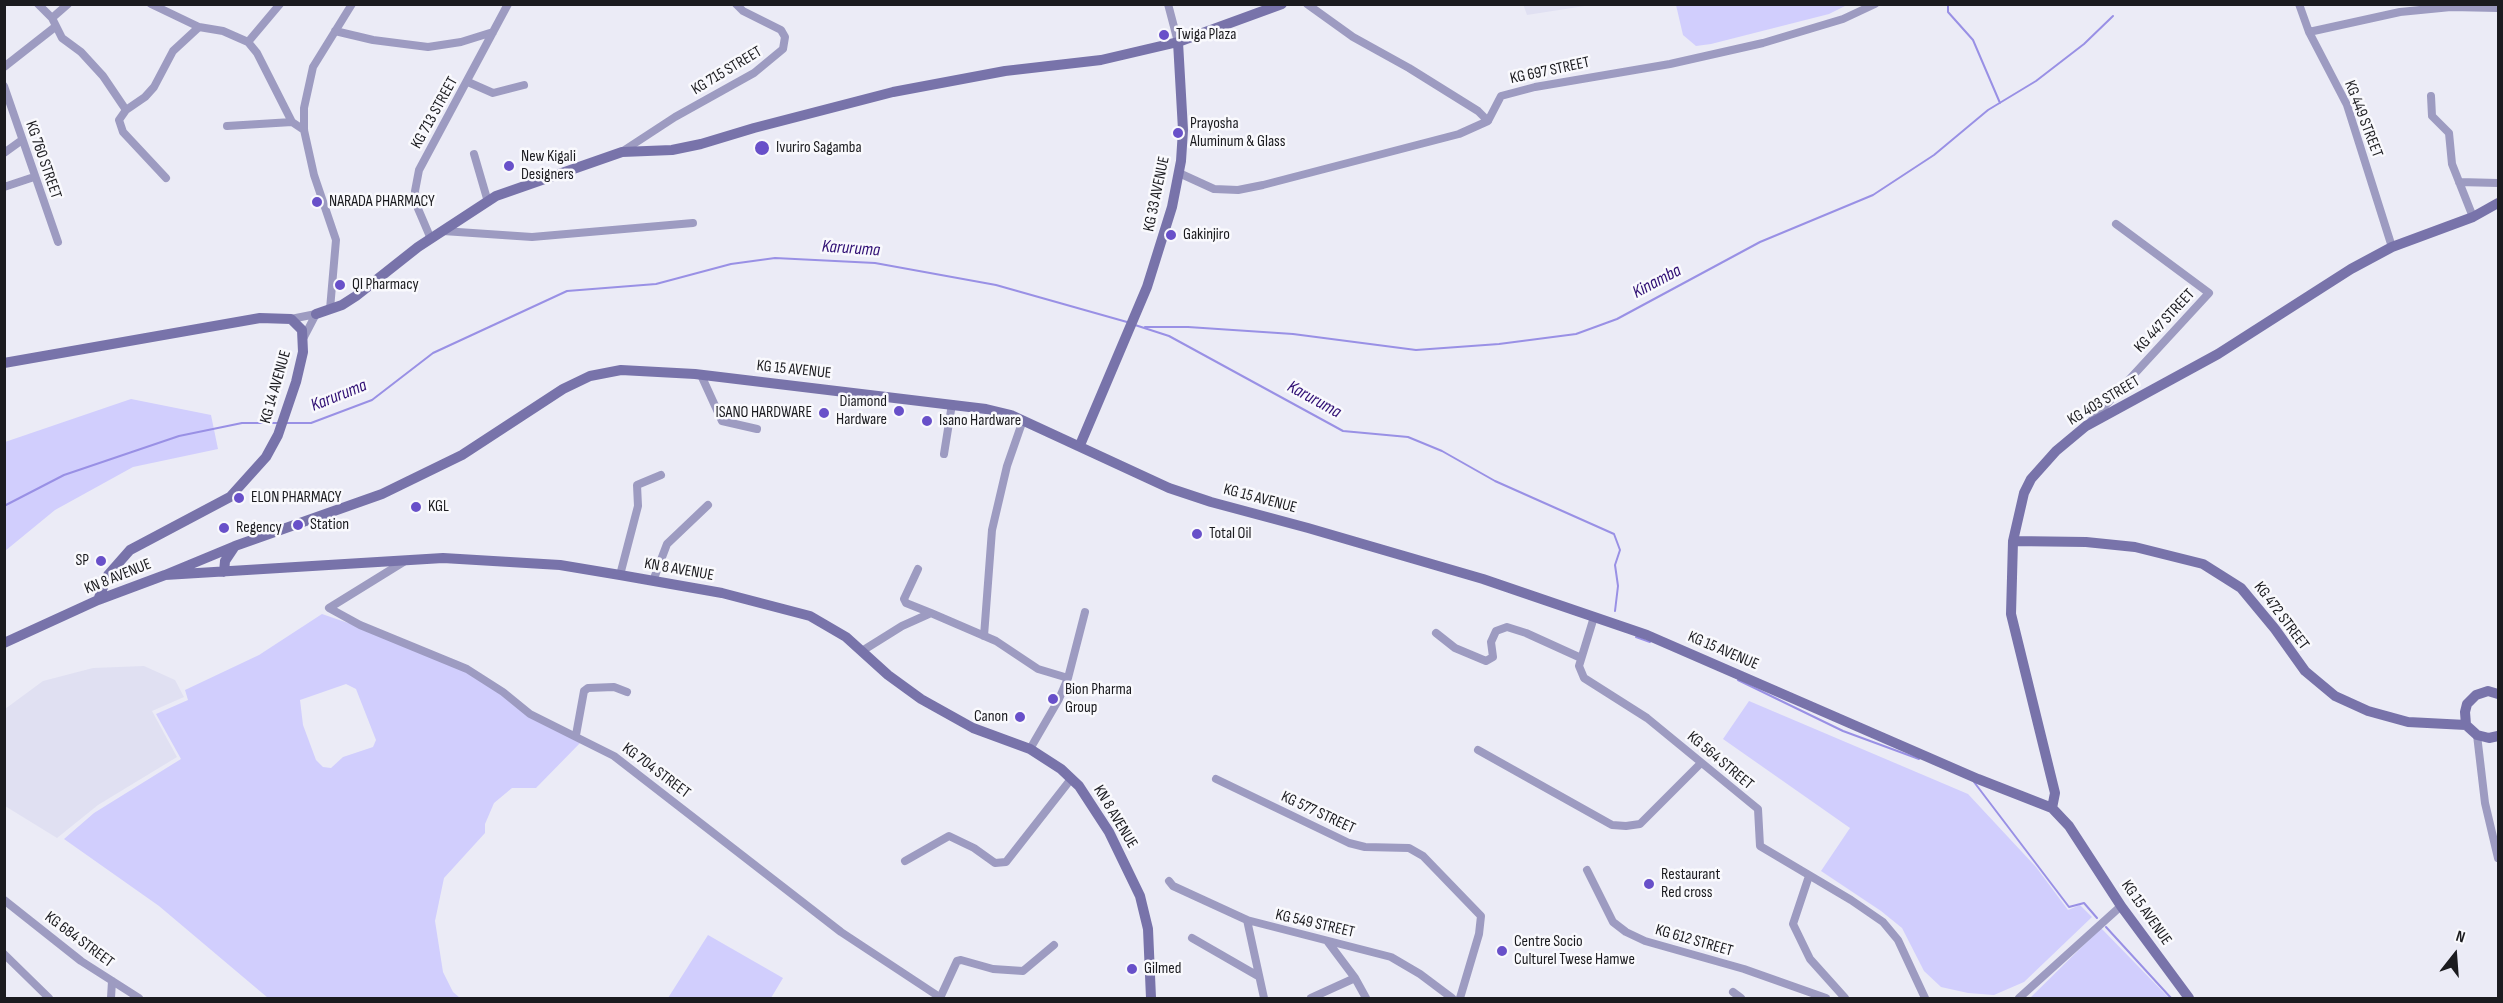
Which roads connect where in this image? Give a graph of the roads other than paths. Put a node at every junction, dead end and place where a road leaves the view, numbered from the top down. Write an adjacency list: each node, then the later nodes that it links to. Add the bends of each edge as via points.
1 (38, 4): 14 (street)
2 (68, 4): 14 (street)
3 (151, 4): 16 (street)
4 (280, 4): 20 (street)
5 (352, 4): 17 (street)
6 (508, 4): 18 (street, KG 713 STREET)
7 (736, 4): 33 (street, KG 715 STREET, via 781,30 785,37 783,49 754,73)
8 (1168, 4): 21 (street)
9 (1282, 4): 21 (main road)
10 (1307, 4): 28 (street)
11 (1875, 4): 28 (street, KG 697 STREET, via 1763,43 1501,96)
12 (2299, 4): 19 (street, KG 449 STREET)
13 (2499, 9): 19 (street, via 2400,12)
14 (52, 18): 15 (street)
15 (55, 27): 22 (street); 27 (street, via 103,76)
16 (199, 27): 20 (street, via 223,31); 27 (street, via 173,51 154,87)
17 (335, 32): 18 (street, via 428,47); 31 (street, via 313,66 306,93)
18 (493, 32): 23 (street, KG 713 STREET)
19 (2309, 32): 50 (street, KG 449 STREET, via 2347,105)
20 (248, 42): 29 (street)
21 (1178, 42): 33 (main road, via 1101,60 1005,71 893,92 672,150); 36 (main road, KG 33 AVENUE, via 1183,130)
22 (4, 67)
23 (468, 82): 24 (street, via 493,93); 48 (street, KG 713 STREET, via 416,181 419,216)
24 (524, 84)
25 (4, 86): 32 (street, KG 760 STREET)
26 (2431, 96): 39 (street, via 2432,116 2449,133 2452,164)
27 (126, 110): 38 (street, via 119,120 123,132)
28 (1488, 121): 36 (street, via 1459,134 1238,190 1214,189)
29 (292, 122): 30 (street); 31 (street)
30 (227, 126)
31 (304, 130): 51 (street, via 319,193 336,240)
32 (22, 141): 34 (street); 37 (street, KG 760 STREET)
33 (622, 152): 42 (main road, via 554,174)
34 (4, 153)
35 (474, 154): 42 (street)
36 (1179, 172): 61 (main road, KG 33 AVENUE, via 1147,288)
37 (34, 177): 41 (street); 49 (street, KG 760 STREET)
38 (166, 178)
39 (2459, 182): 40 (street); 44 (street)
40 (2499, 183)
41 (4, 187)
42 (488, 202): 47 (main road)
43 (2499, 203): 44 (main road, KG 403 STREET)
44 (2473, 217): 50 (main road, KG 403 STREET)
45 (693, 224): 47 (street, via 532,237)
46 (2116, 224): 59 (street, KG 447 STREET, via 2209,292)
47 (443, 231): 48 (main road)
48 (431, 239): 51 (main road, via 356,296)
49 (58, 242)
50 (2392, 247): 59 (main road, KG 403 STREET, via 2326,284 2218,354)
51 (330, 309): 52 (main road)
52 (316, 314): 53 (street); 54 (street)
53 (291, 319): 54 (main road, KG 14 AVENUE, via 299,325); 55 (main road, via 260,318)
54 (304, 338): 76 (main road, KG 14 AVENUE, via 296,382 278,435 255,471 230,497 130,550 108,575)
55 (4, 363)
56 (701, 375): 57 (main road, KG 15 AVENUE); 60 (street, via 722,421); 66 (main road, KG 15 AVENUE, via 651,369 590,376 430,472 382,494)
57 (951, 404): 58 (main road, KG 15 AVENUE); 62 (street)
58 (1023, 420): 61 (main road, KG 15 AVENUE); 81 (street, via 992,530)
59 (2086, 426): 65 (main road, KG 403 STREET, via 2056,451 2027,485)
60 (757, 429)
61 (1080, 445): 79 (main road, KG 15 AVENUE, via 1169,488 1483,579)
62 (944, 454)
63 (661, 475): 74 (street, via 637,485 638,506)
64 (708, 505): 75 (street, via 667,544)
65 (2013, 541): 89 (main road, KG 472 STREET, via 2117,545 2163,552 2203,564 2226,576 2250,596 2295,660 2323,688 2351,705 2380,715 2408,722); 100 (main road, KG 403 STREET, via 2010,614 2055,793)
66 (233, 548): 67 (main road, KG 15 AVENUE); 70 (main road); 72 (main road)
67 (215, 554): 71 (main road); 73 (main road, KG 15 AVENUE)
68 (405, 561): 70 (main road, KN 8 AVENUE); 74 (main road, KN 8 AVENUE, via 507,561); 91 (street, KG 704 STREET, via 329,608 360,625 467,669 530,714)
69 (918, 569): 78 (street, via 904,599)
70 (242, 570): 72 (main road, KN 8 AVENUE)
71 (209, 572): 72 (main road, KN 8 AVENUE); 73 (main road, KN 8 AVENUE)
72 (224, 572)
73 (165, 575): 76 (main road, KN 8 AVENUE)
74 (620, 575): 75 (main road, KN 8 AVENUE)
75 (653, 581): 83 (main road, KN 8 AVENUE, via 722,593 810,616 833,627)
76 (98, 600): 82 (main road, KN 8 AVENUE)
77 (1085, 612): 85 (street)
78 (931, 613): 81 (street); 83 (street)
79 (1594, 617): 84 (street); 100 (main road, KG 15 AVENUE, via 1657,639)
80 (1436, 633): 84 (street, via 1455,648 1486,661 1493,657 1491,642 1496,631 1507,627)
81 (984, 636): 85 (street, via 1038,669)
82 (4, 643)
83 (862, 651): 94 (main road, KN 8 AVENUE, via 888,675 944,714)
84 (1581, 658): 97 (street, KG 564 STREET, via 1579,666 1584,678 1647,718)
85 (1068, 678): 94 (street)
86 (627, 692): 91 (street, via 614,687 584,691)
87 (2499, 694): 88 (main road, via 2476,695)
88 (2465, 712): 89 (main road); 90 (main road)
89 (2444, 724): 90 (main road, KG 472 STREET)
90 (2466, 725): 92 (main road)
91 (576, 735): 117 (street, KG 704 STREET, via 614,756 841,932)
92 (2477, 735): 93 (main road); 96 (street)
93 (2494, 737): 96 (street)
94 (1029, 749): 98 (main road, KN 8 AVENUE)
95 (1478, 750): 97 (street, via 1612,825 1626,826 1640,824)
96 (2482, 762): 101 (street, via 2485,803)
97 (1700, 764): 104 (street, KG 564 STREET, via 1758,809 1760,846)
98 (1071, 779): 102 (street, via 1006,862 995,863 949,836); 121 (main road, KN 8 AVENUE, via 1109,832 1140,896 1148,929)
99 (1215, 779): 126 (street, KG 577 STREET, via 1349,843 1409,848 1423,856 1481,916)
100 (2052, 808): 107 (main road, KG 15 AVENUE, via 2069,826)
101 (2499, 858)
102 (905, 861)
103 (1587, 870): 128 (street, KG 612 STREET, via 1613,922 1626,932)
104 (1809, 876): 129 (street, via 1793,924 1810,959); 130 (street, KG 564 STREET, via 1851,900 1892,931)
105 (1169, 881): 108 (street, KG 549 STREET)
106 (4, 900): 115 (street, KG 684 STREET)
107 (2121, 906): 131 (street); 132 (main road, KG 15 AVENUE)
108 (1247, 920): 110 (street, KG 549 STREET); 113 (street)
109 (1192, 938): 113 (street)
110 (1328, 942): 114 (street); 125 (street, KG 549 STREET, via 1391,957)
111 (1054, 945): 117 (street, via 1023,971 957,961)
112 (4, 954): 118 (street)
113 (1258, 976): 122 (street)
114 (1355, 978): 123 (street); 124 (street)
115 (112, 981): 119 (street); 120 (street, KG 684 STREET)
116 (1733, 992): 127 (street)
117 (940, 998)
118 (49, 999)
119 (111, 999)
120 (139, 999)
121 (1151, 999)
122 (1264, 999)
123 (1311, 999)
124 (1366, 999)
125 (1452, 999)
126 (1460, 999)
127 (1741, 999)
128 (1826, 999)
129 (1845, 999)
130 (1925, 999)
131 (2019, 999)
132 (2189, 999)

